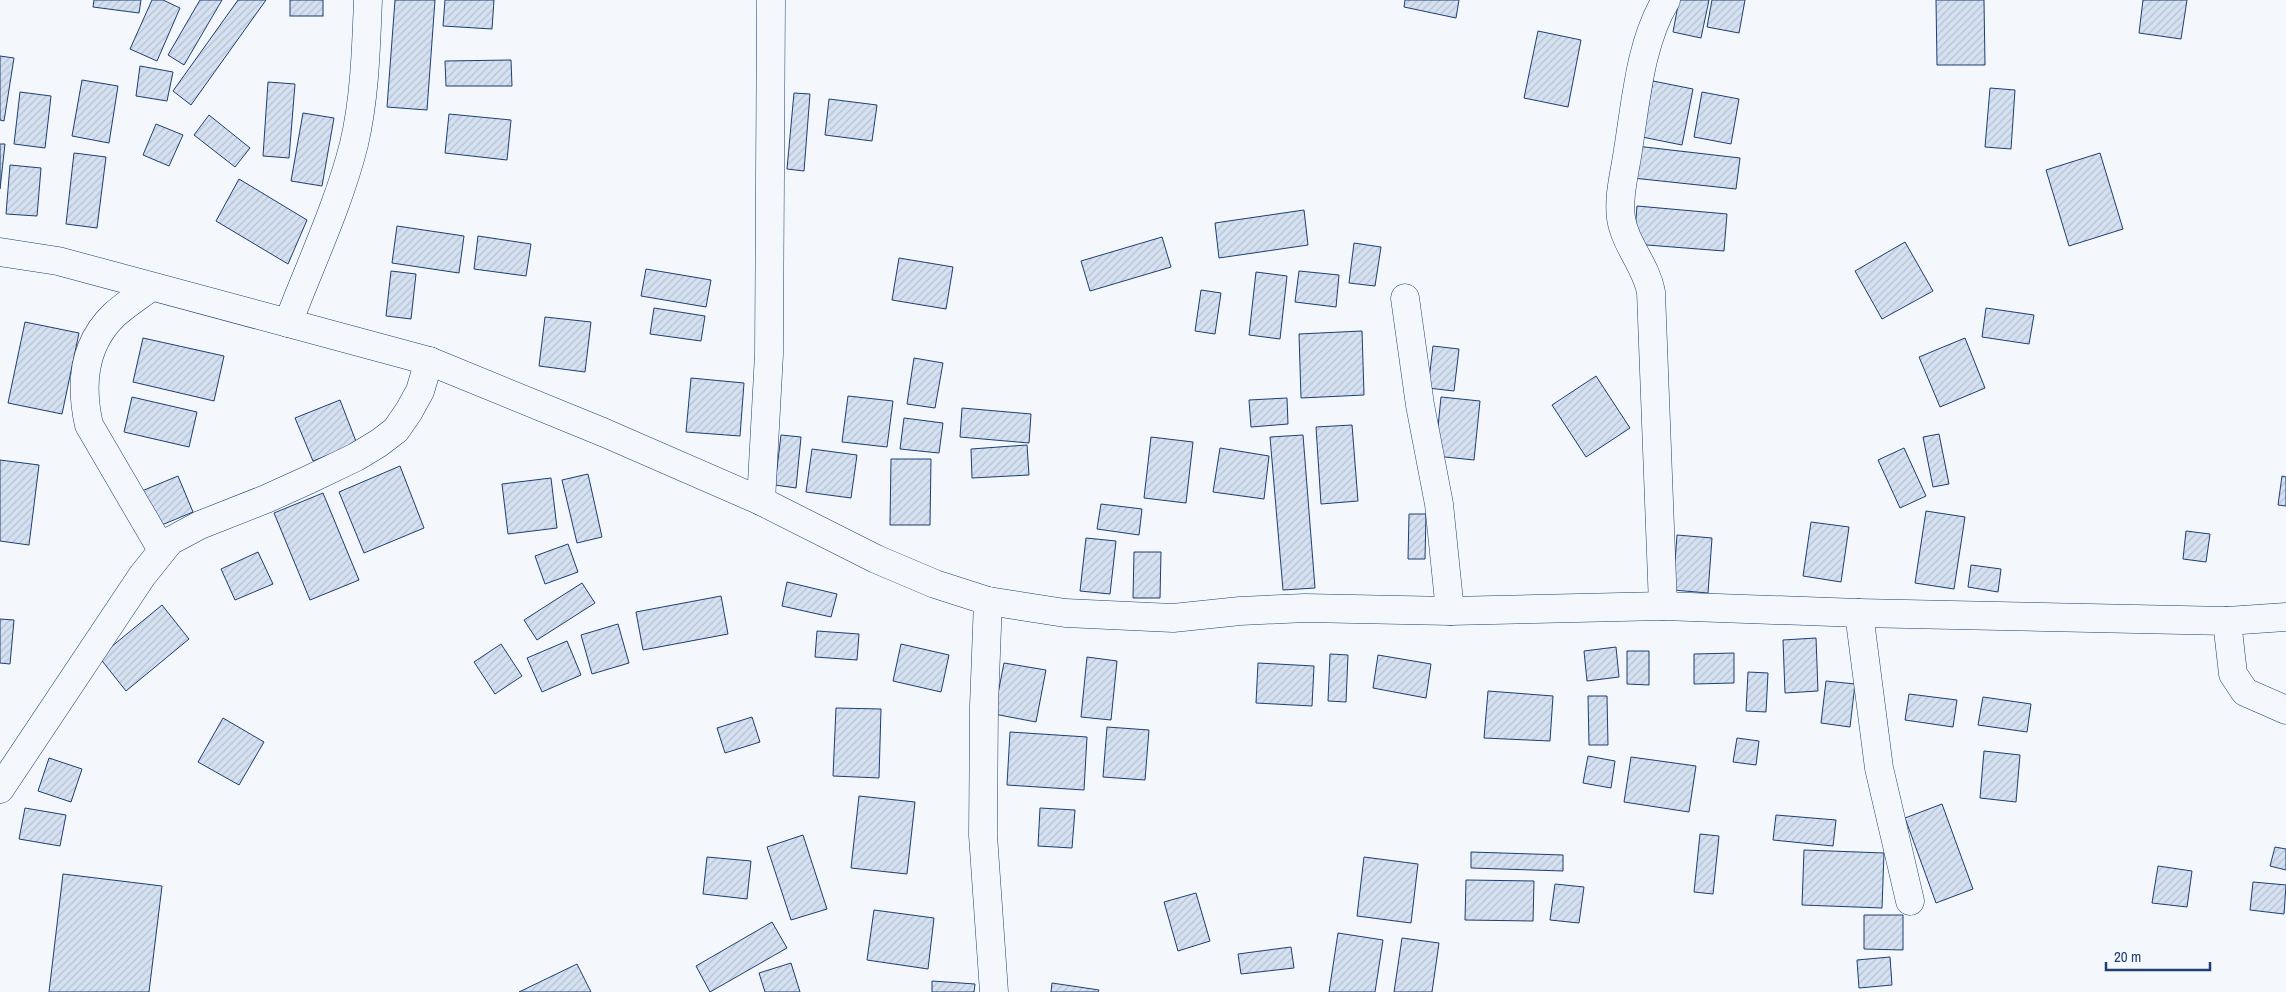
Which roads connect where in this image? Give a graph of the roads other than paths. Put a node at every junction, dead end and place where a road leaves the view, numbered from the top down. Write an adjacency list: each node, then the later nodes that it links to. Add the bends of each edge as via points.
1 (368, 0): 7 (street, via 360,109 354,143 346,173)
2 (771, 0): 9 (street, via 769,354)
3 (1666, 0): 12 (street, via 1645,54 1621,204 1623,226 1645,271 1650,292)
4 (0, 252): 5 (street, via 58,260)
5 (151, 287): 7 (street); 10 (street, via 114,315 94,339 85,369 84,402 89,425)
6 (1405, 298): 13 (street, via 1439,504)
7 (288, 323): 8 (street)
8 (429, 361): 9 (street); 10 (street, via 420,391 409,411 396,430 379,443 266,499 184,532)
9 (762, 501): 11 (street, via 876,559 935,584)
10 (162, 550): 18 (street)
11 (988, 601): 13 (street, via 1065,613 1173,618 1304,608); 20 (street, via 983,835)
12 (1663, 606): 13 (street); 14 (street)
13 (1450, 611)
14 (1860, 613): 16 (street); 19 (street, via 1878,768)
15 (2286, 617): 16 (street)
16 (2227, 622): 17 (street, via 2232,674 2245,692)
17 (2286, 710)
18 (0, 789)
19 (1910, 901)
20 (994, 992)

